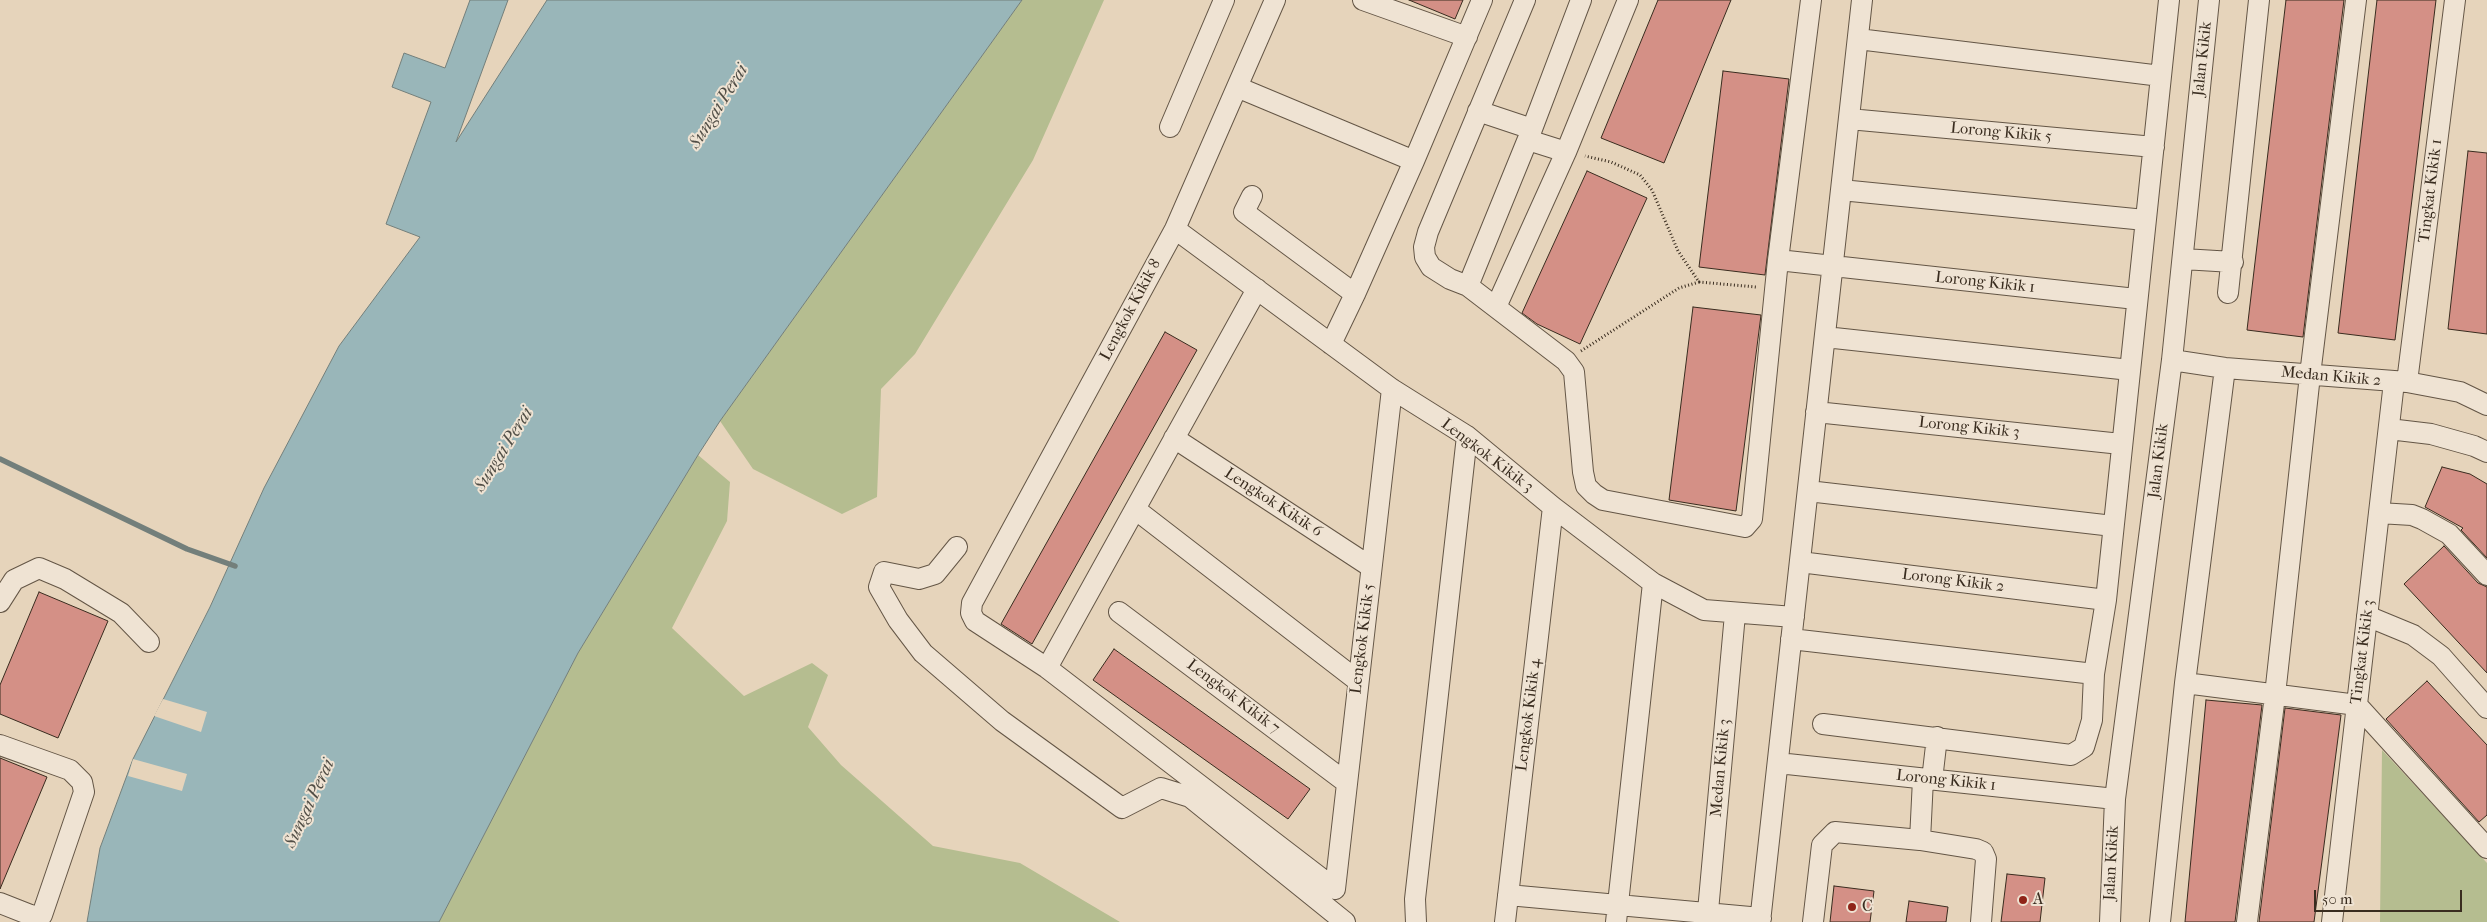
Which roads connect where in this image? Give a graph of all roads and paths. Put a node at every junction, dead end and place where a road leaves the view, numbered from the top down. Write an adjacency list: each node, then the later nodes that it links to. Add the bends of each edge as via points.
1 (1224, 0): 21 (street)
2 (1275, 0): 18 (street, Lengkok Kikik 8)
3 (1363, 0): 15 (street)
4 (1482, 0): 15 (street)
5 (1525, 0): 19 (street)
6 (1581, 0): 22 (street)
7 (1628, 0): 24 (street)
8 (1811, 0): 31 (street)
9 (1862, 0): 16 (street)
10 (2170, 0): 17 (street)
11 (2210, 0): 30 (street, Jalan Kikik)
12 (2259, 0): 32 (street)
13 (2356, 0): 48 (street)
14 (2455, 0): 49 (street, Tingkat Kikik 1)
15 (1467, 37): 25 (street)
16 (1858, 39): 17 (street); 20 (street)
17 (2161, 76): 23 (street)
18 (1237, 87): 25 (street); 29 (street, Lengkok Kikik 8)
19 (1478, 112): 22 (street); 35 (street, via 1424,247 1431,267)
20 (1849, 118): 23 (street, Lorong Kikik 5); 26 (street)
21 (1170, 127)
22 (1530, 134): 24 (street); 35 (street)
23 (2154, 147): 28 (street)
24 (1566, 152): 34 (path, via 1611,162 1640,176 1652,190 1678,251); 41 (street)
25 (1414, 161): 39 (street)
26 (1841, 190): 28 (street); 33 (street)
27 (1252, 196): 39 (street, via 1244,212)
28 (2145, 220): 40 (street)
29 (1175, 229): 36 (street, Lengkok Kikik 3); 76 (street, Lengkok Kikik 8, via 972,603 971,613 975,621)
30 (2183, 259): 32 (street); 44 (street, Jalan Kikik)
31 (1778, 260): 33 (street, Lorong Kikik 1); 37 (street)
32 (2233, 262): 38 (street)
33 (1832, 266): 40 (street, Lorong Kikik 1); 42 (street)
34 (1699, 282): 37 (path); 45 (path, via 1679,288)
35 (1468, 286): 41 (street)
36 (1257, 289): 43 (street, Lengkok Kikik 3); 55 (street)
37 (1775, 289): 45 (street, via 1752,518 1745,527 1603,500 1594,494 1586,486 1574,372)
38 (2228, 293)
39 (1355, 294): 43 (street)
40 (2136, 299): 47 (street)
41 (1496, 307): 45 (street)
42 (1825, 337): 47 (street); 52 (street)
43 (1331, 344): 50 (street, Lengkok Kikik 3)
44 (2172, 360): 46 (street, Medan Kikik 2); 89 (street, Jalan Kikik)
45 (1566, 361)
46 (2225, 368): 48 (street, Medan Kikik 2); 79 (street)
47 (2130, 370): 56 (street)
48 (2310, 375): 49 (street, Medan Kikik 2); 80 (street)
49 (2401, 382): 51 (street, Medan Kikik 2, via 2460,392); 53 (street, Tingkat Kikik 3)
50 (1392, 389): 54 (street, Lengkok Kikik 3); 65 (street, Lengkok Kikik 5)
51 (2487, 405)
52 (1816, 412): 56 (street, Lorong Kikik 3); 58 (street)
53 (2389, 429): 57 (street, via 2431,434); 61 (street, Tingkat Kikik 3)
54 (1466, 436): 59 (street, Lengkok Kikik 3); 98 (street, via 1415,899)
55 (1174, 438): 60 (street); 65 (street, Lengkok Kikik 6)
56 (2121, 444): 62 (street)
57 (2487, 452)
58 (1808, 490): 62 (street); 64 (street)
59 (1553, 507): 67 (street, Lengkok Kikik 3); 92 (street, Lengkok Kikik 4)
60 (1135, 509): 76 (street); 78 (street)
61 (2379, 513): 66 (street, via 2412,515 2449,534); 72 (street, Tingkat Kikik 3)
62 (2113, 526): 68 (street)
63 (957, 547): 97 (street, via 935,574 919,579 884,572 881,580 879,587 923,653 1002,721 1122,808 1161,788 1190,797)
64 (1800, 562): 68 (street, Lorong Kikik 2); 73 (street)
65 (1372, 567): 78 (street, Lengkok Kikik 5)
66 (2487, 575)
67 (1653, 583): 71 (street, Lengkok Kikik 3, via 1704,610); 94 (street)
68 (2106, 600): 77 (street)
69 (0, 602): 75 (street, via 14,580 39,568 65,579 121,613)
70 (1119, 612): 88 (street, Lengkok Kikik 7)
71 (1735, 614): 73 (street, Lengkok Kikik 3); 95 (street, Medan Kikik 3)
72 (2367, 616): 81 (street, Tingkat Kikik 3); 82 (street, via 2413,635 2441,656)
73 (1794, 618): 74 (street)
74 (1792, 638): 77 (street); 86 (street)
75 (149, 642)
76 (1047, 668): 88 (street, Lengkok Kikik 5, via 1334,889)
77 (2094, 674): 84 (street, via 2092,720 2084,747 2071,754)
78 (1358, 681): 88 (street, Lengkok Kikik 5)
79 (2185, 683): 80 (street); 103 (street)
80 (2275, 695): 81 (street); 104 (street)
81 (2357, 705): 91 (street); 105 (street, Tingkat Kikik 3)
82 (2487, 708)
83 (1823, 724): 84 (street)
84 (1937, 737): 87 (street)
85 (0, 745): 93 (street, via 70,770 82,782 84,792 42,915 33,916)
86 (1778, 763): 87 (street, Lorong Kikik 1); 96 (street)
87 (1922, 779): 89 (street, Lorong Kikik 1); 90 (street)
88 (1347, 783)
89 (2115, 799): 102 (street, Jalan Kikik)
90 (1914, 839): 100 (street, via 1835,832 1830,835 1822,845); 101 (street, via 1983,852 1986,859)
91 (2487, 848)
92 (1508, 895): 94 (street); 99 (street, Lengkok Kikik 4)
93 (0, 903)
94 (1617, 914): 95 (street)
95 (1707, 918): 96 (street)
96 (1760, 920)
97 (1345, 922)
98 (1416, 922)
99 (1505, 922)
100 (1813, 922)
101 (1980, 922)
102 (2110, 922)
103 (2160, 922)
104 (2248, 922)
105 (2332, 922)

